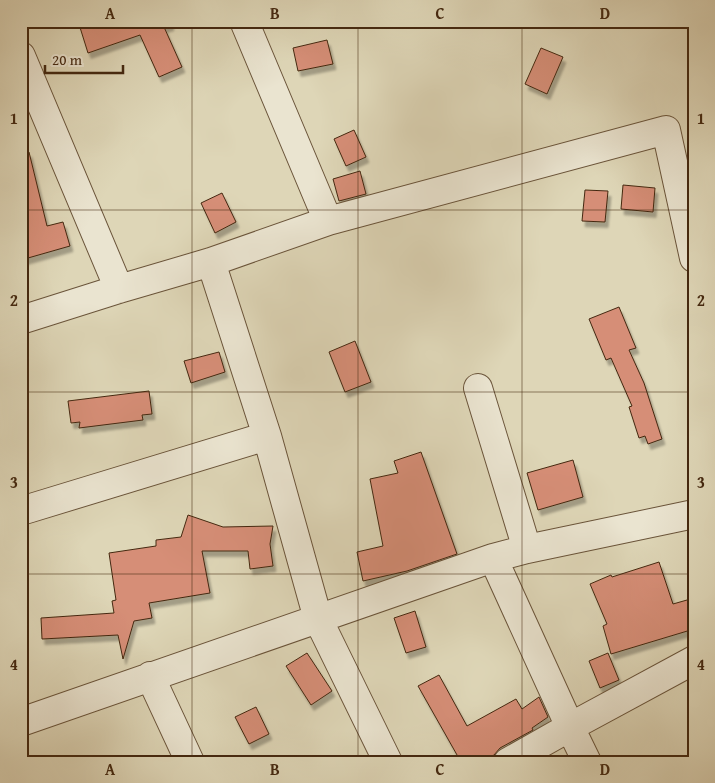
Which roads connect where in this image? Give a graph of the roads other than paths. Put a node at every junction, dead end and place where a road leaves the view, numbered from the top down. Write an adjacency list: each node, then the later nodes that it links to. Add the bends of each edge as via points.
1 (244, 21): 3 (street)
2 (21, 56): 6 (street)
3 (328, 221): 4 (street, via 666,130); 5 (street)
4 (694, 258)
5 (211, 262): 6 (street); 9 (street)
6 (119, 289): 7 (street)
7 (21, 320)
8 (478, 388): 12 (street)
9 (267, 436): 10 (street); 14 (street)
10 (21, 511)
11 (694, 514): 12 (street)
12 (527, 549): 13 (street)
13 (493, 558): 14 (street); 18 (street)
14 (318, 620): 16 (street); 20 (street)
15 (694, 660): 18 (street)
16 (150, 676): 17 (street); 19 (street)
17 (21, 722)
18 (570, 727): 21 (street); 22 (street)
19 (190, 762)
20 (388, 762)
21 (508, 762)
22 (588, 762)

